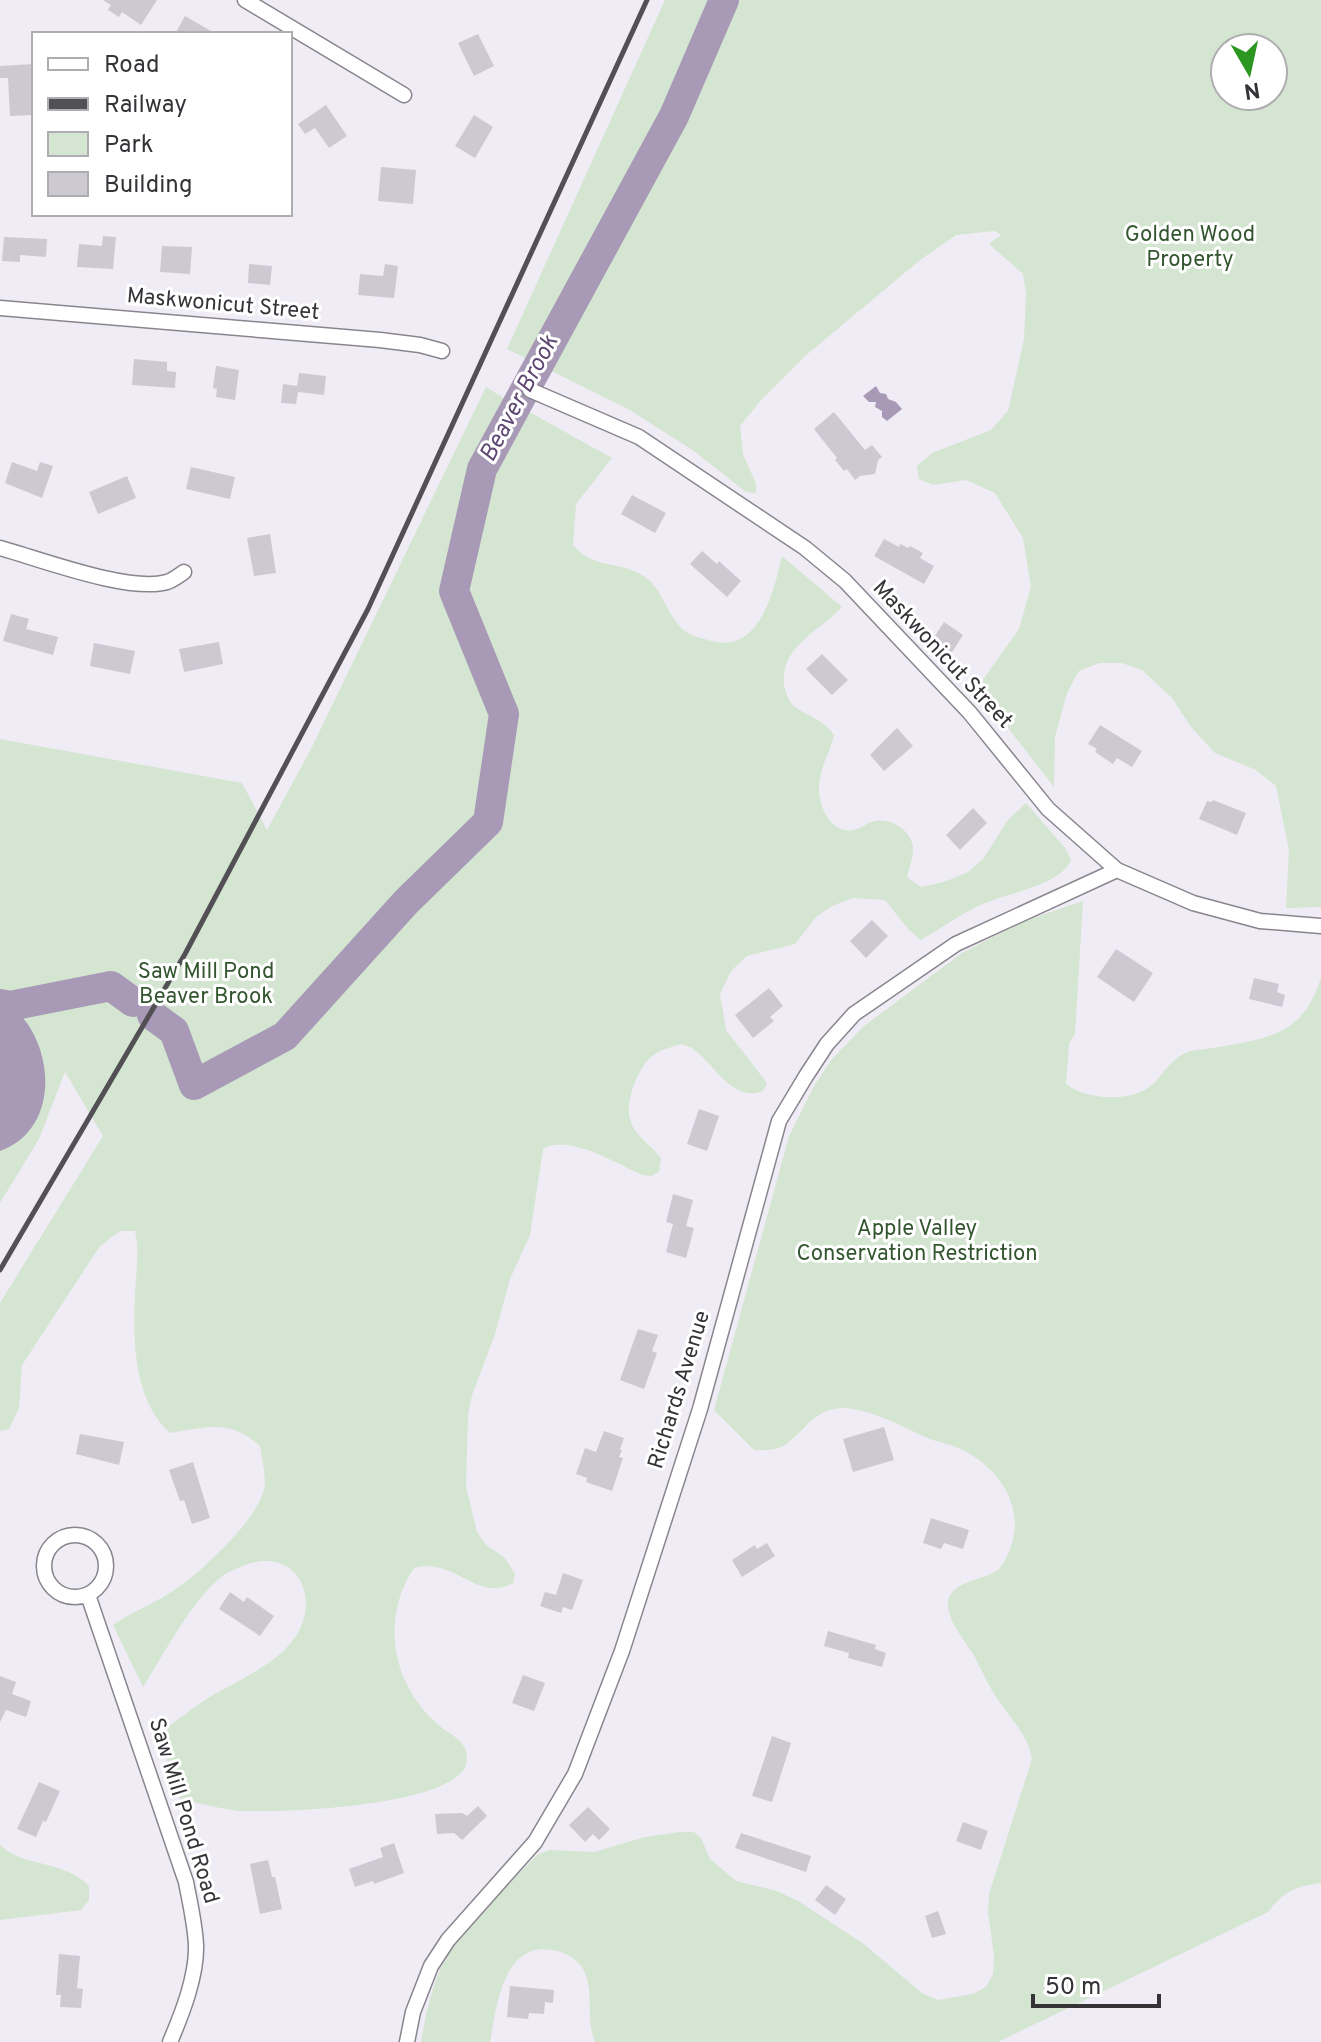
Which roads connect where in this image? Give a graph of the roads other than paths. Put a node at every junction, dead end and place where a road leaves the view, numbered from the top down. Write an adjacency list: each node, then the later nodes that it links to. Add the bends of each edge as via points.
1 (245, 0): 2 (street)
2 (404, 95)
3 (0, 308): 4 (street, Maskwonicut Street, via 380,340)
4 (442, 351)
5 (530, 390): 8 (street, Maskwonicut Street, via 651,444 805,548 845,581 970,713 1048,809)
6 (0, 548): 7 (street, via 122,582 158,583)
7 (184, 572)
8 (1117, 870): 9 (street, Maskwonicut Street, via 1193,903 1260,921); 12 (street, Richards Avenue, via 956,944 854,1014 806,1076 779,1121 700,1409 622,1651 575,1774 535,1842 431,1966)
9 (1321, 926)
10 (88, 1595): 10 (street, via 103,1583 106,1557 89,1538 68,1536 49,1550 44,1571 55,1591 71,1598); 11 (street, Saw Mill Pond Road, via 194,1917 192,1975)
11 (170, 2042)
12 (407, 2042)

